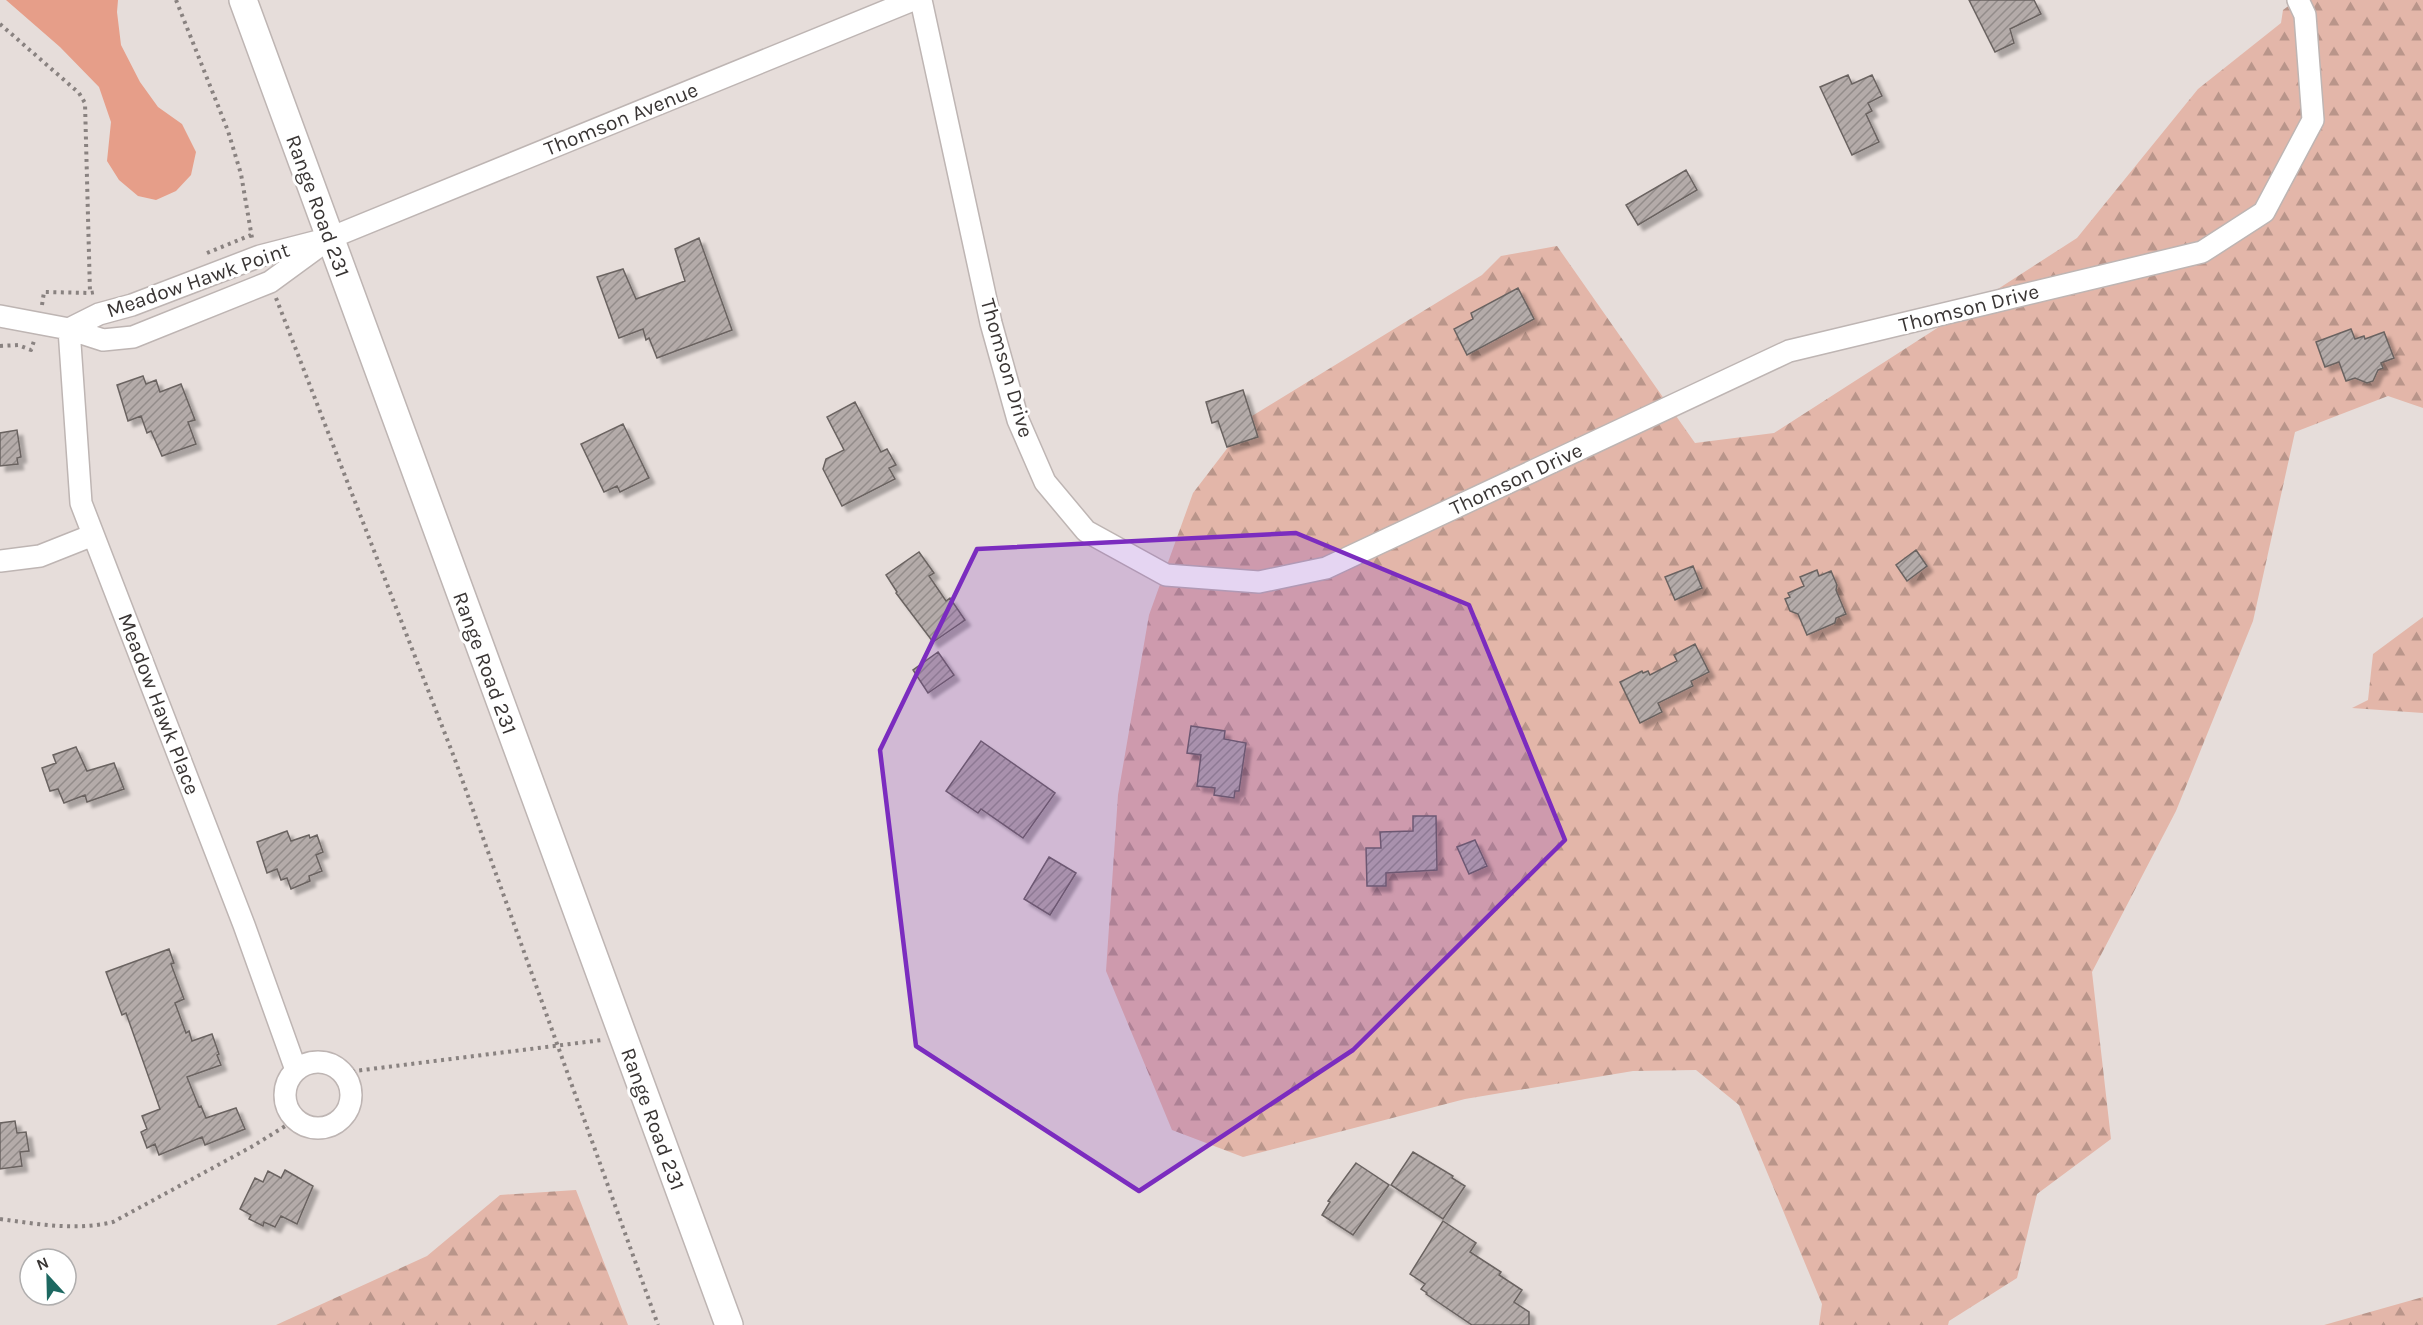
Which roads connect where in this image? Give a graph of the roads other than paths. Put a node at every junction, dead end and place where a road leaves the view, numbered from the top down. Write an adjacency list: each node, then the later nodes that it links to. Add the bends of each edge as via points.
1 (243, 0): 5 (street, Range Road 231)
2 (913, 0): 5 (street, Thomson Avenue)
3 (921, 0): 4 (street, Thomson Drive, via 991,323 1018,420 1045,482 1086,531 1166,575 1259,582 1326,568 1789,351 2202,252 2264,212 2313,120 2305,15)
4 (2298, 0)
5 (330, 238): 7 (street, Meadow Hawk Point, via 260,256 99,314); 7 (street, Meadow Hawk Point, via 270,282 133,337 103,339); 11 (street, Range Road 231)
6 (0, 316): 7 (street, Meadow Hawk Point)
7 (69, 329): 8 (street, Meadow Hawk Place, via 81,503)
8 (93, 535): 9 (street, via 40,556); 10 (street, Meadow Hawk Place)
9 (0, 561)
10 (296, 1070): 10 (street, via 285,1089 289,1112 295,1120 315,1128 335,1124 343,1117 351,1098 345,1075 329,1063 306,1064)
11 (729, 1325)

